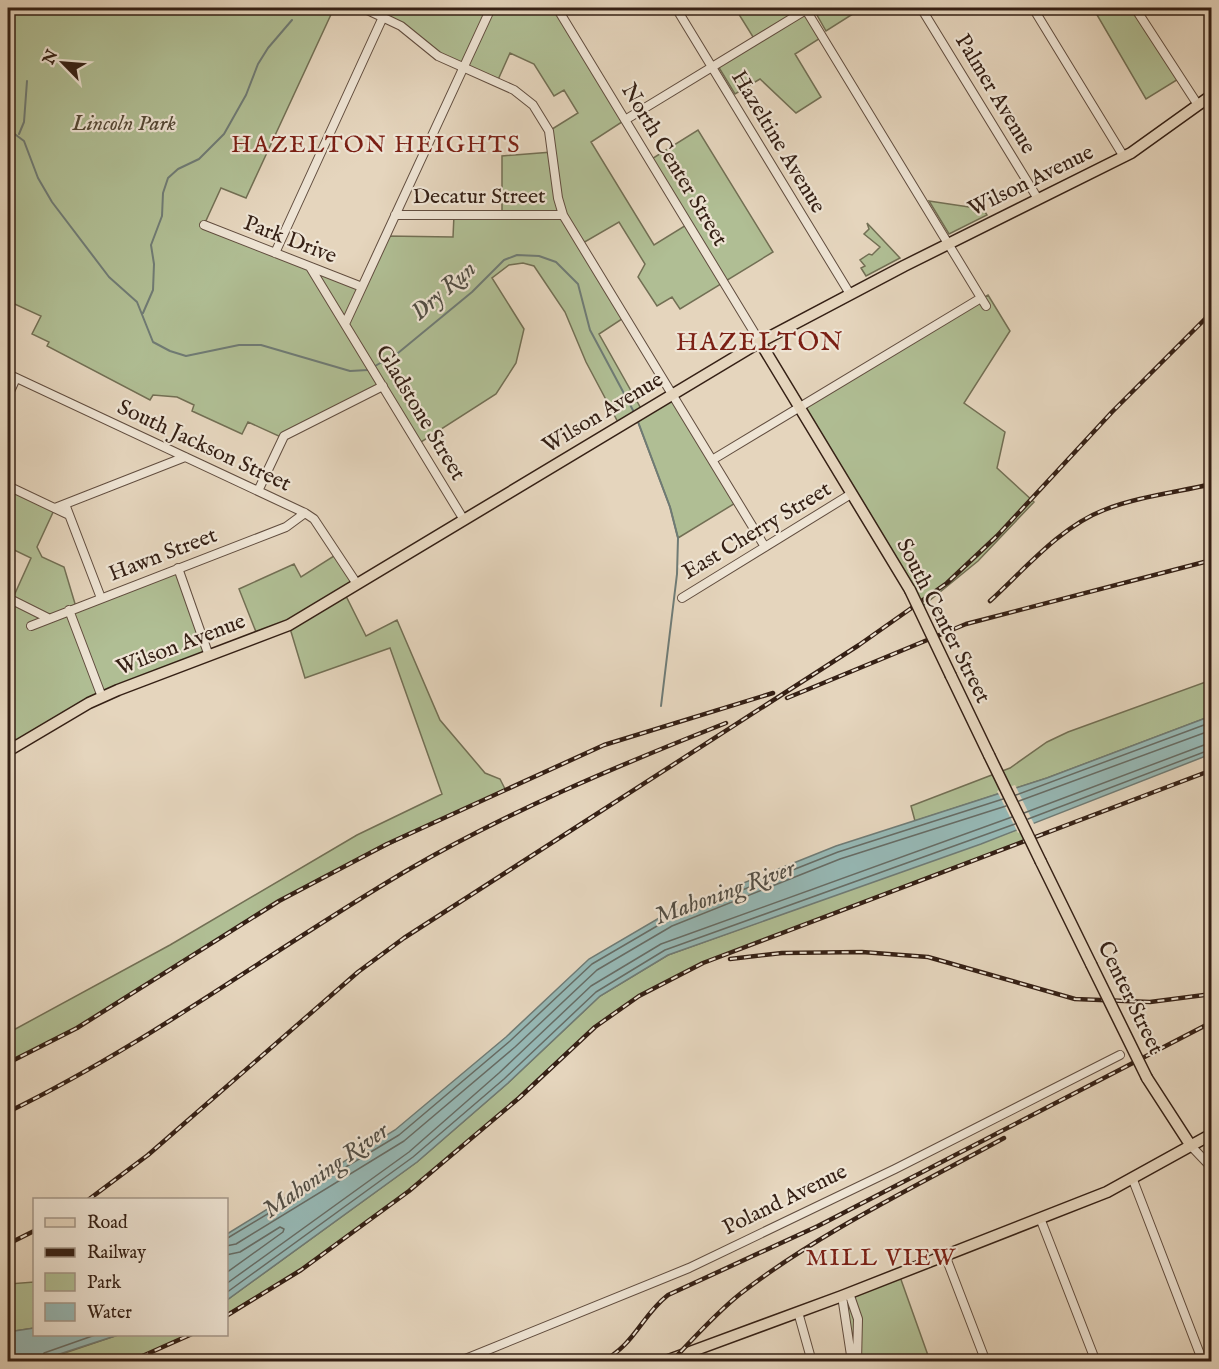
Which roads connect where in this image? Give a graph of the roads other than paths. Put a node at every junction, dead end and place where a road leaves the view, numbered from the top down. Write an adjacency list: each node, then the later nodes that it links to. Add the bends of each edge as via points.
1 (363, 8): 9 (street)
2 (491, 8): 11 (street)
3 (557, 8): 14 (street, North Center Street)
4 (676, 8): 10 (street, Hazeltine Avenue)
5 (921, 8): 16 (street, Palmer Avenue)
6 (1033, 8): 15 (street)
7 (1135, 8): 13 (street)
8 (807, 9): 10 (street); 20 (street)
9 (383, 17): 11 (street, via 401,26 438,56); 21 (street)
10 (712, 67): 14 (street); 24 (street, Hazeltine Avenue)
11 (463, 68): 17 (street); 18 (street, via 514,90 542,116 552,143)
12 (1212, 95): 13 (main road, Wilson Avenue)
13 (1198, 105): 15 (main road, Wilson Avenue)
14 (626, 120): 26 (street, North Center Street)
15 (1124, 157): 16 (main road, Wilson Avenue)
16 (1038, 199): 20 (main road, Wilson Avenue)
17 (395, 215): 18 (street, Decatur Street); 23 (street)
18 (563, 215): 29 (street)
19 (204, 225): 21 (street, Park Drive)
20 (948, 244): 24 (main road, Wilson Avenue); 31 (street, via 983,302)
21 (275, 253): 22 (street, Park Drive)
22 (310, 267): 23 (street, Park Drive); 25 (street, Gladstone Street)
23 (362, 287): 25 (street)
24 (850, 294): 26 (main road, Wilson Avenue)
25 (345, 324): 28 (street, Gladstone Street)
26 (760, 342): 29 (main road, Wilson Avenue); 31 (main road, South Center Street)
27 (12, 376): 30 (street); 32 (street, South Jackson Street)
28 (383, 387): 35 (street, via 286,433); 41 (street, Gladstone Street)
29 (672, 394): 33 (street); 41 (main road, Wilson Avenue)
30 (8, 396)
31 (799, 408): 33 (street); 36 (main road, South Center Street)
32 (185, 457): 35 (street, South Jackson Street); 37 (street)
33 (712, 460): 42 (street)
34 (8, 486): 38 (street)
35 (258, 491): 39 (street, South Jackson Street)
36 (851, 494): 42 (street, East Cherry Street); 55 (main road, South Center Street, bridge, via 910,590)
37 (65, 504): 38 (street); 40 (street)
38 (55, 508): 40 (street)
39 (305, 513): 43 (street, Hawn Street, via 286,526); 44 (street, South Jackson Street, via 314,519)
40 (69, 515): 46 (street)
41 (464, 520): 44 (main road, Wilson Avenue)
42 (765, 547): 47 (street, East Cherry Street)
43 (178, 568): 46 (street, Hawn Street); 51 (street)
44 (357, 584): 51 (main road, Wilson Avenue, via 289,625)
45 (8, 598): 49 (street)
46 (101, 598): 48 (street, Hawn Street)
47 (682, 598)
48 (69, 610): 49 (street, Hawn Street); 52 (street)
49 (48, 618): 50 (street, Hawn Street)
50 (31, 626)
51 (210, 656): 52 (main road, Wilson Avenue)
52 (102, 698): 54 (main road, Wilson Avenue)
53 (8, 735): 54 (street)
54 (11, 749)
55 (1041, 862): 58 (main road, Center Street, bridge, via 1147,1078)
56 (1120, 1055): 67 (street, Poland Avenue, via 689,1268)
57 (1212, 1134): 58 (main road)
58 (1191, 1146): 59 (street); 60 (main road)
59 (1212, 1168)
60 (1133, 1180): 61 (main road); 66 (street)
61 (1040, 1218): 62 (main road); 73 (street)
62 (945, 1255): 63 (main road); 72 (street)
63 (845, 1294): 64 (main road); 70 (street); 71 (street, via 858,1319)
64 (798, 1312): 65 (main road); 69 (street)
65 (684, 1358): 68 (main road)
66 (1206, 1359): 74 (street)
67 (458, 1362)
68 (663, 1362)
69 (812, 1362)
70 (852, 1362)
71 (857, 1362)
72 (986, 1362)
73 (1096, 1362)
74 (1183, 1362)

